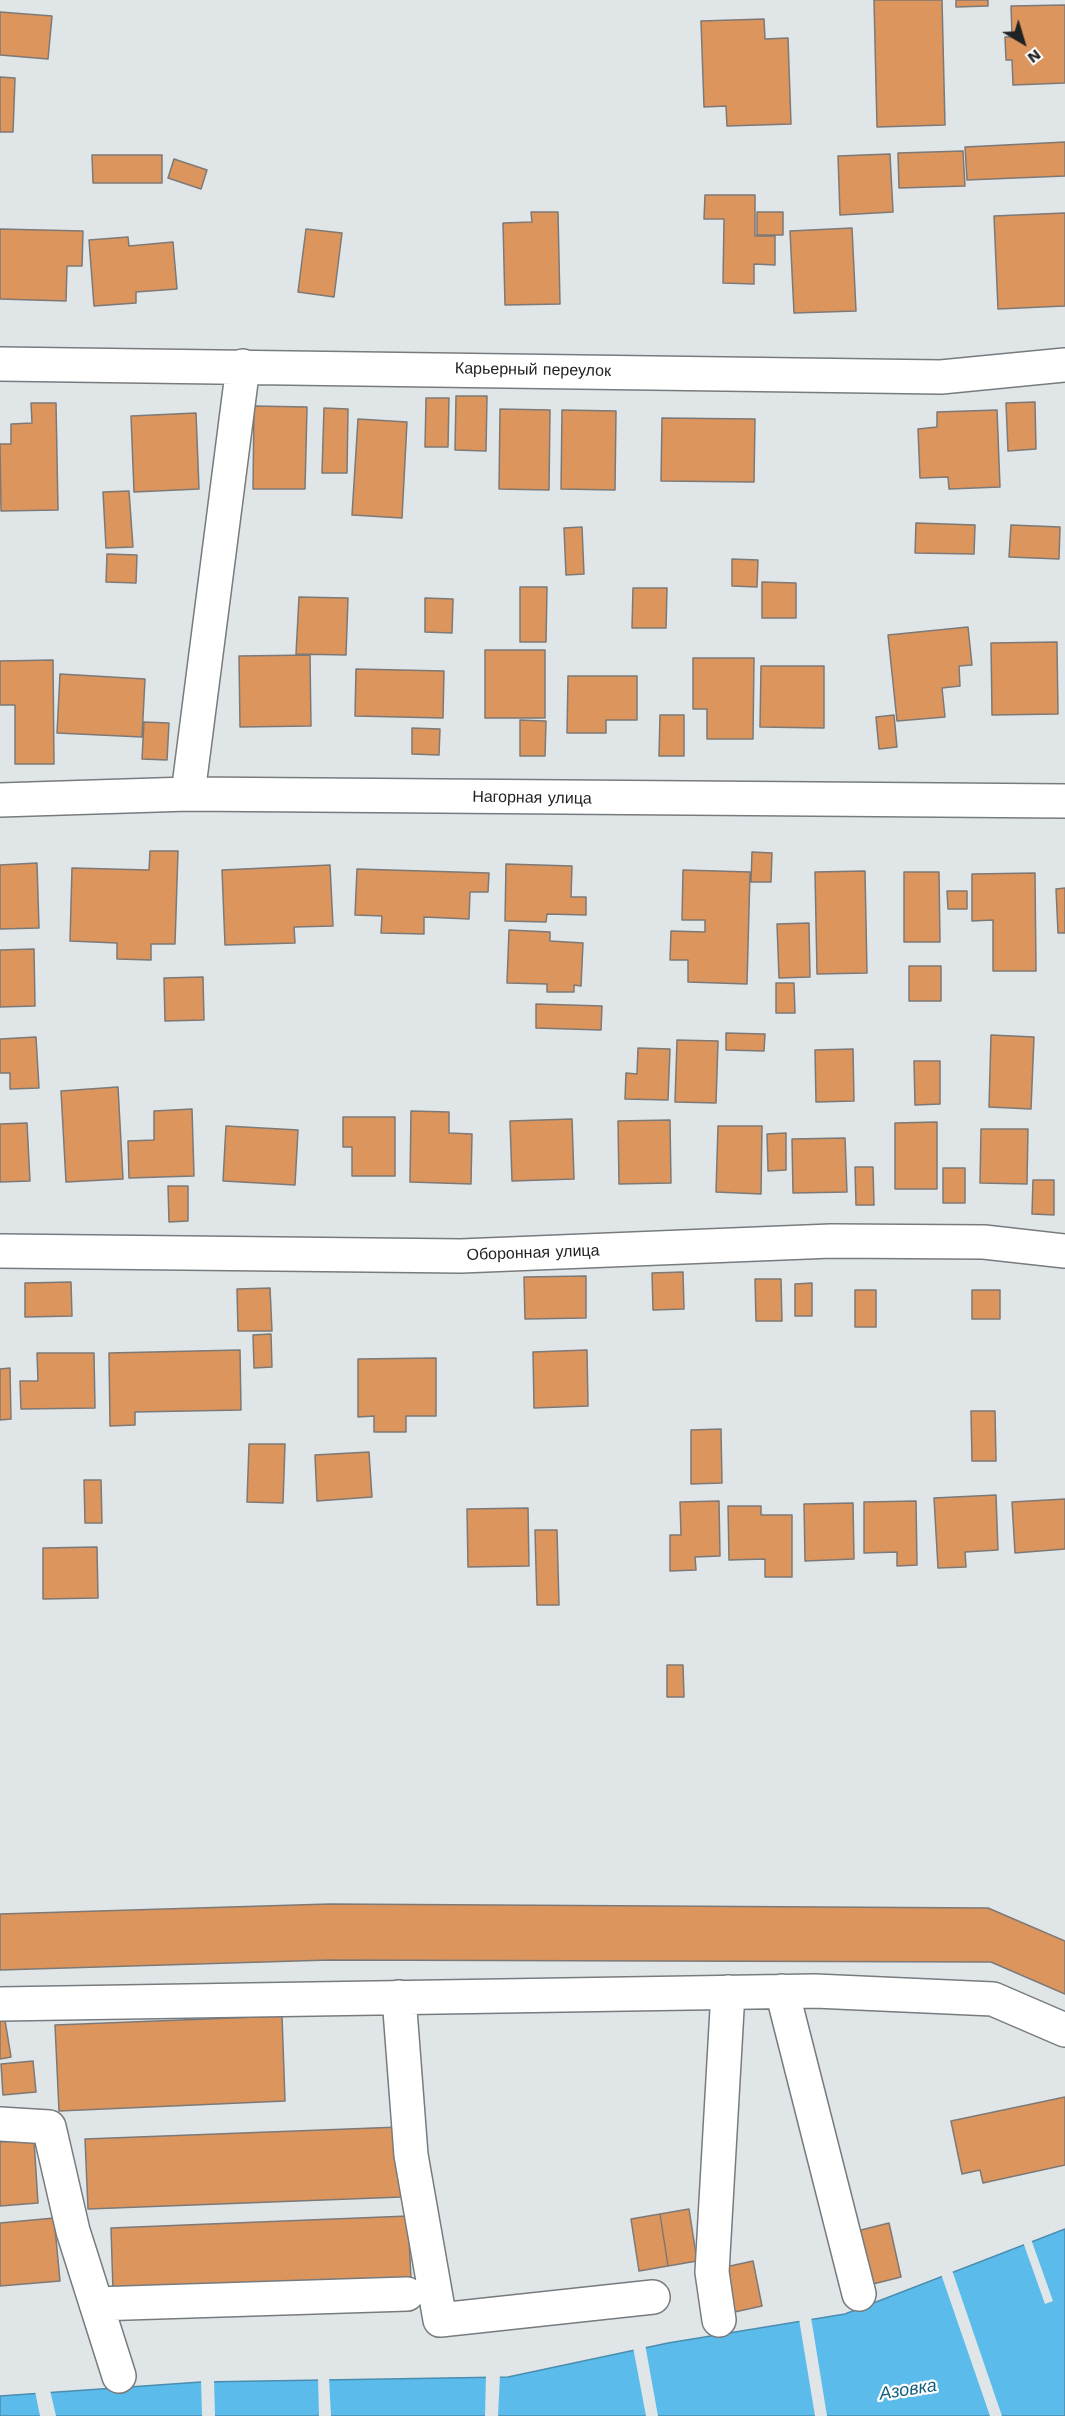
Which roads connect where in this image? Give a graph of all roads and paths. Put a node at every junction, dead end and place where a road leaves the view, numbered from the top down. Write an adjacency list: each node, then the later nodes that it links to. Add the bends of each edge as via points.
1 (0, 364): 2 (street, Карьерный переулок)
2 (243, 366): 3 (street, Карьерный переулок, via 941,377); 4 (street)
3 (1065, 366)
4 (188, 794): 5 (street, Нагорная улица); 6 (street, Нагорная улица)
5 (0, 800)
6 (1065, 801)
7 (0, 1251): 8 (street, Оборонная улица, via 461,1256 831,1241 984,1242)
8 (1065, 1251)
9 (782, 1991): 10 (street); 13 (street, via 993,1999); 16 (street)
10 (728, 1992): 11 (street); 19 (street, via 712,2272)
11 (399, 1997): 12 (street); 17 (street, via 411,2155 440,2320)
12 (0, 2004)
13 (1065, 2030)
14 (0, 2124): 18 (street, via 49,2127 73,2231)
15 (407, 2294): 18 (street)
16 (859, 2294)
17 (653, 2297)
18 (96, 2304): 20 (street)
19 (719, 2320)
20 (119, 2376)

